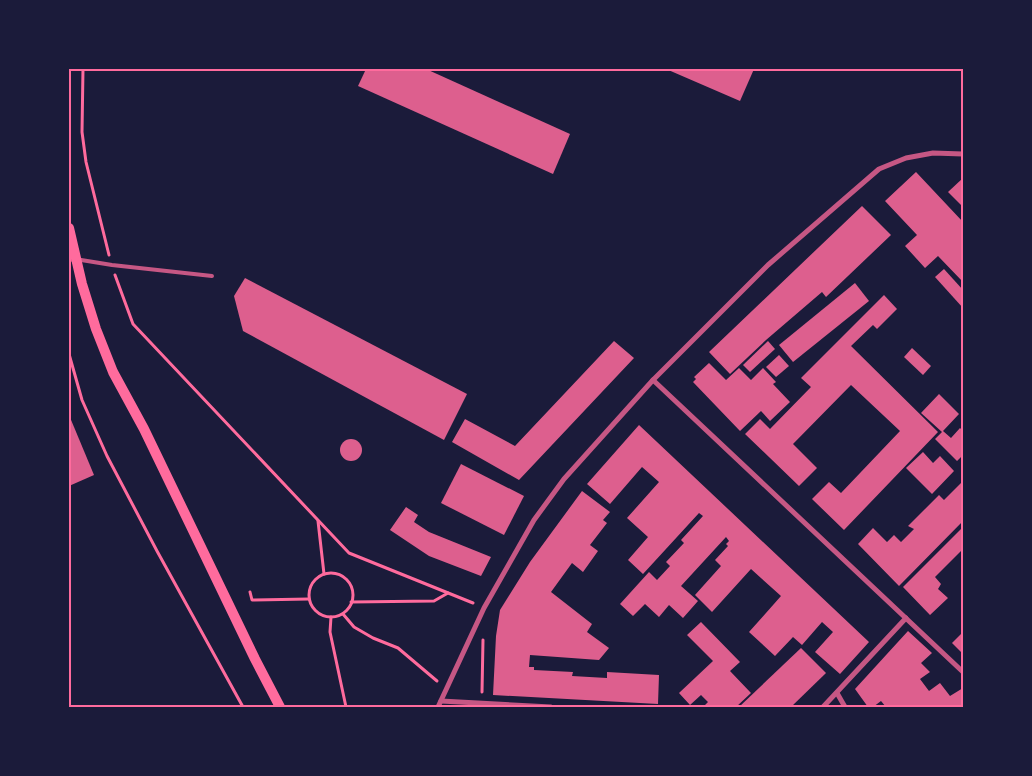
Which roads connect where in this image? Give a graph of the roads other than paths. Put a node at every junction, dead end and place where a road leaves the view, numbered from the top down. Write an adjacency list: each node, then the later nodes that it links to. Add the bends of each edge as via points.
1 (963, 154): 5 (street, via 932,153 906,158 879,169 768,265)
2 (69, 228): 3 (main road)
3 (72, 259): 4 (lane); 10 (main road, via 113,372)
4 (212, 276)
5 (653, 380): 6 (street); 9 (street, via 564,479 538,513 484,608)
6 (906, 618): 7 (street); 8 (street)
7 (963, 672)
8 (837, 693): 13 (street); 14 (street)
9 (441, 701): 11 (street); 12 (street)
10 (280, 707)
11 (438, 707)
12 (551, 707)
13 (823, 707)
14 (845, 707)

